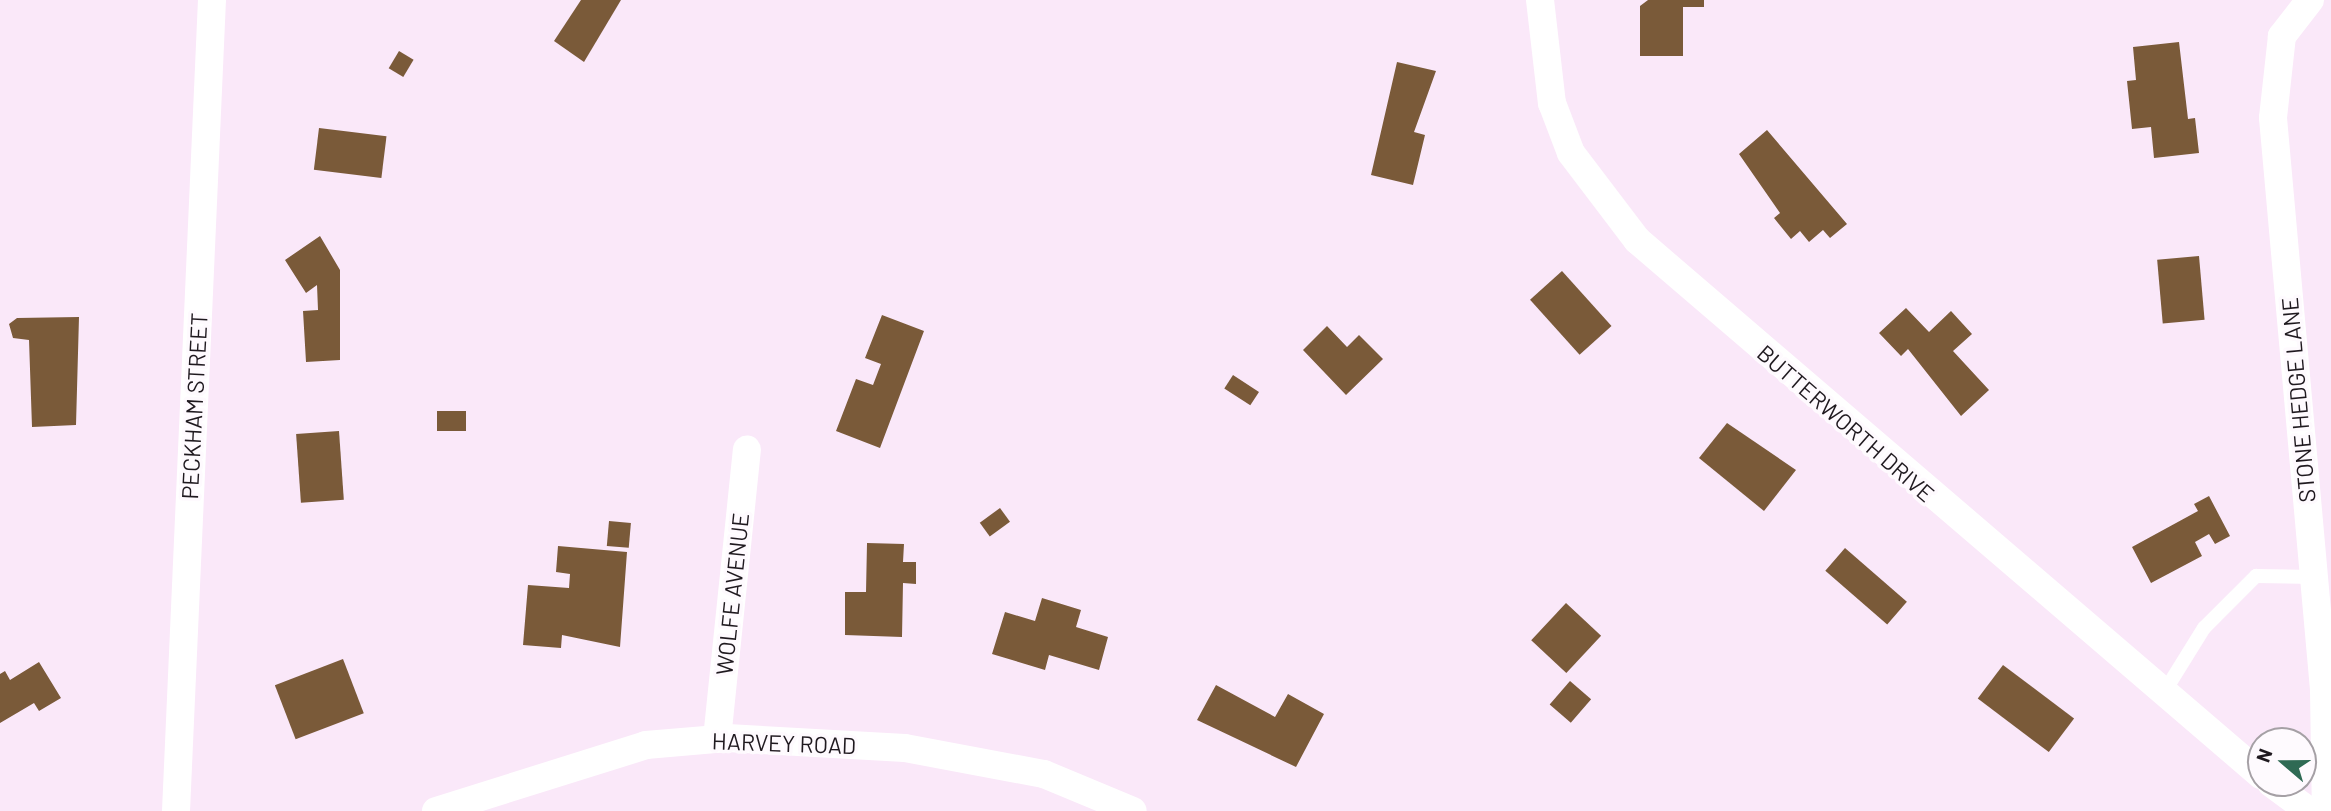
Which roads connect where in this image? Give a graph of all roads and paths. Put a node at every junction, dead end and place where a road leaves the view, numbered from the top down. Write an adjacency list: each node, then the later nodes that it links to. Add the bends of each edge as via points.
1 (212, 0): 10 (street, PECKHAM STREET)
2 (1540, 0): 6 (street, BUTTERWORTH DRIVE, via 1552,103 1572,153 1602,200 1674,276)
3 (2310, 0): 5 (street, STONE HEDGE LANE, via 2282,36 2273,118)
4 (747, 450): 7 (street, WOLFE AVENUE)
5 (2314, 577): 6 (lane, via 2256,576 2204,628); 14 (street, STONE HEDGE LANE)
6 (2163, 694): 8 (street, BUTTERWORTH DRIVE)
7 (717, 739): 11 (street, HARVEY ROAD, via 646,745); 12 (street, HARVEY ROAD, via 905,748 1044,775)
8 (2247, 763)
9 (2290, 797): 13 (street)
10 (176, 811)
11 (436, 811)
12 (1133, 811)
13 (2309, 811)
14 (2326, 811)

